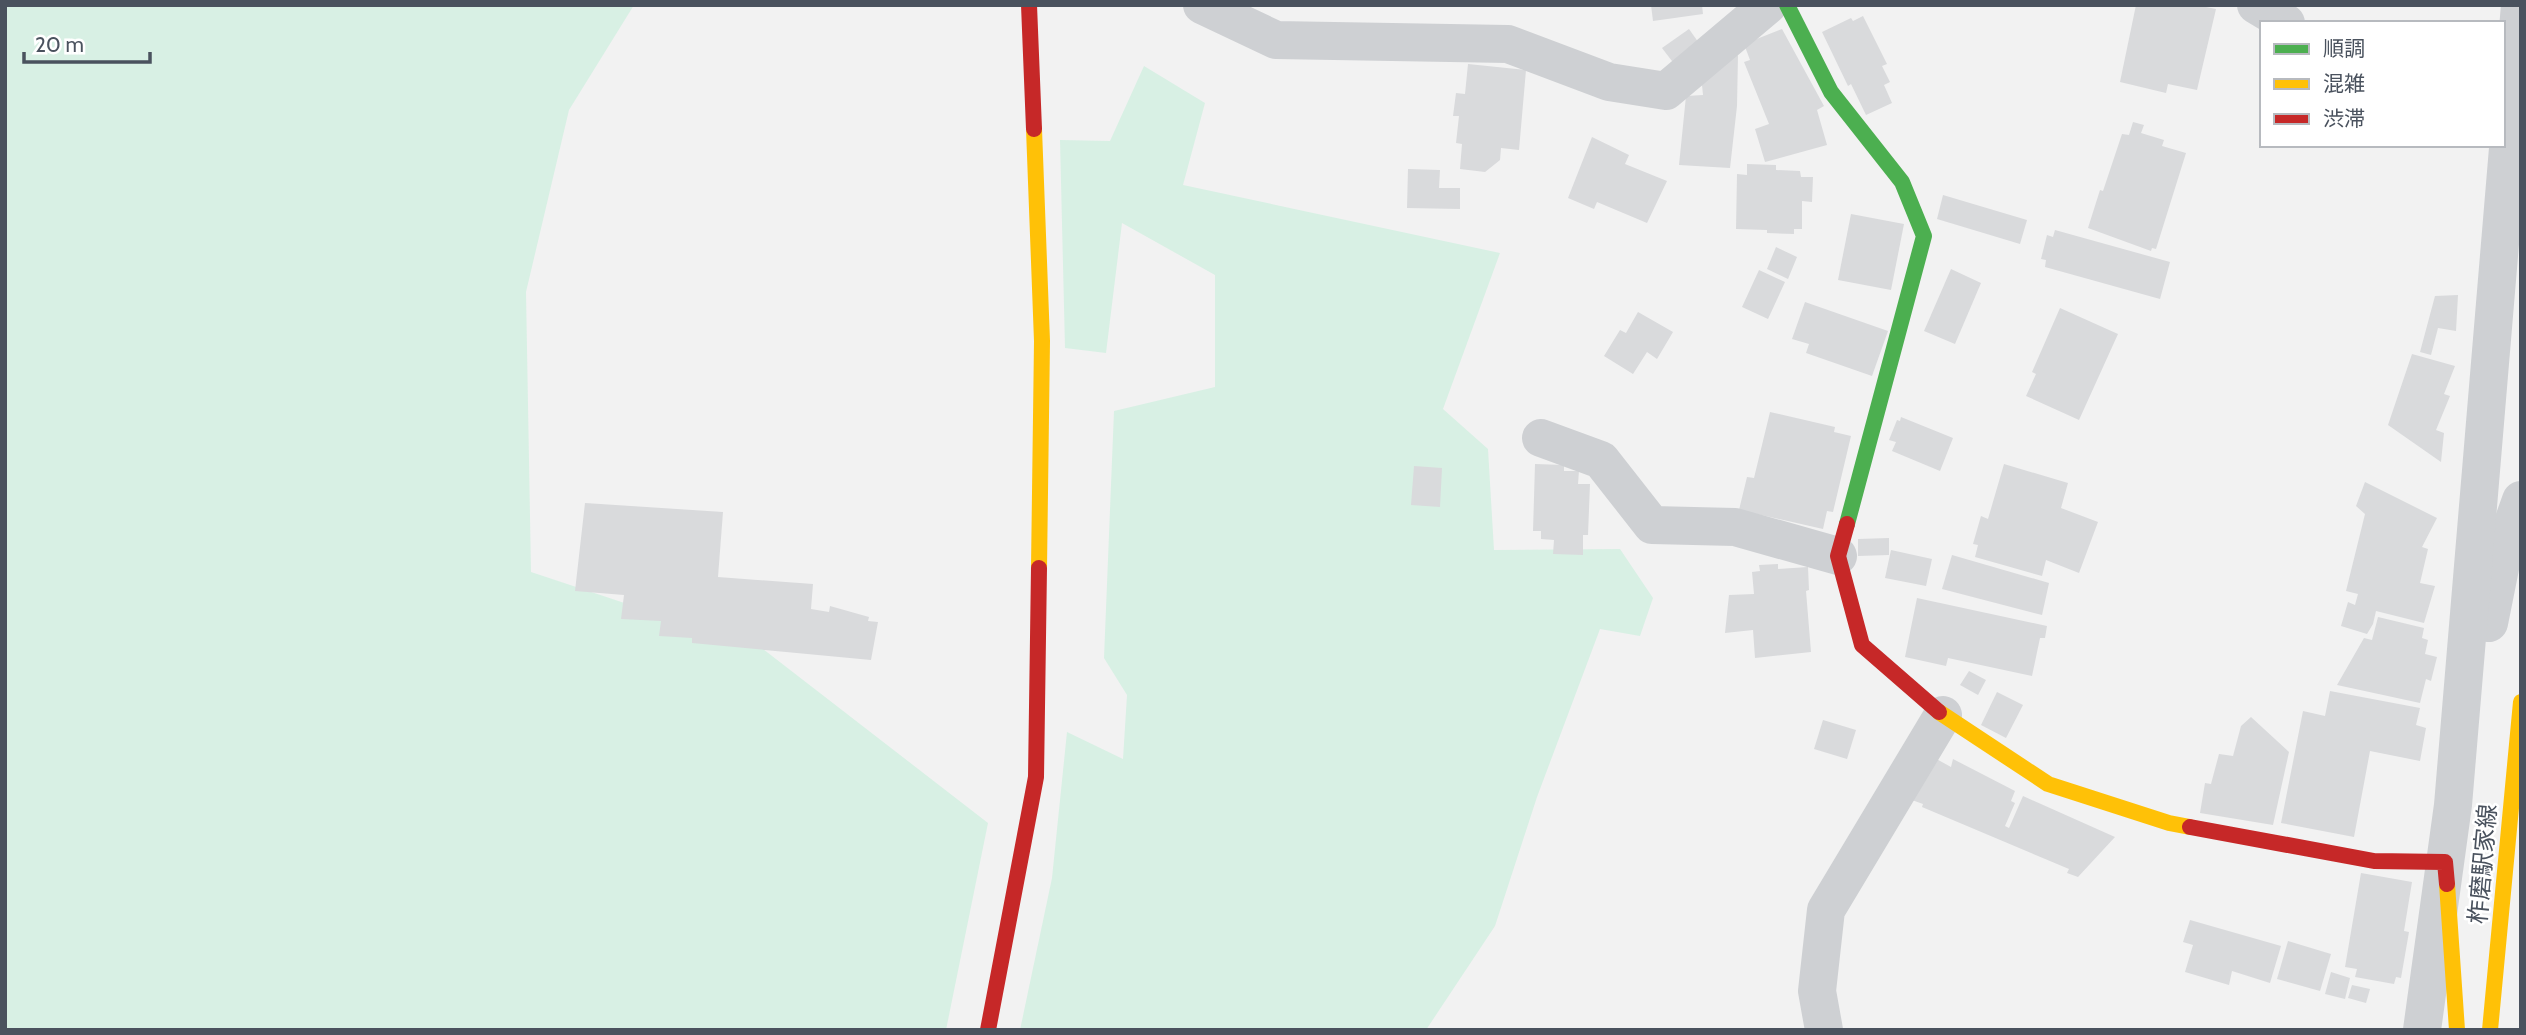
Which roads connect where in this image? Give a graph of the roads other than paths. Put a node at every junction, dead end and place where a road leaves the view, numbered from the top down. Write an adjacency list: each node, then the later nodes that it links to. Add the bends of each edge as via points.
1 (1029, 5): 18 (street, via 1042,341 1036,777)
2 (1202, 5): 3 (street, via 1276,40 1508,44 1609,82 1666,91)
3 (1768, 5)
4 (1787, 5): 13 (street, via 1831,92 1902,182 1924,236)
5 (2256, 5): 7 (street)
6 (2520, 5): 8 (street)
7 (2283, 21)
8 (2506, 131): 10 (street)
9 (2505, 147): 16 (street)
10 (2521, 227)
11 (1541, 438): 13 (street, via 1601,460 1652,525 1735,527)
12 (2521, 500): 16 (street, via 2504,548)
13 (1838, 556): 15 (street, via 1862,645)
14 (2521, 702): 22 (street, 柞磨駅家線)
15 (1943, 715): 17 (street, via 2048,784 2169,823 2374,861); 19 (street, via 1826,910 1817,990)
16 (2453, 805): 17 (street)
17 (2445, 862): 20 (street); 21 (street)
18 (988, 1030)
19 (1824, 1030)
20 (2423, 1030)
21 (2457, 1030)
22 (2490, 1030)

